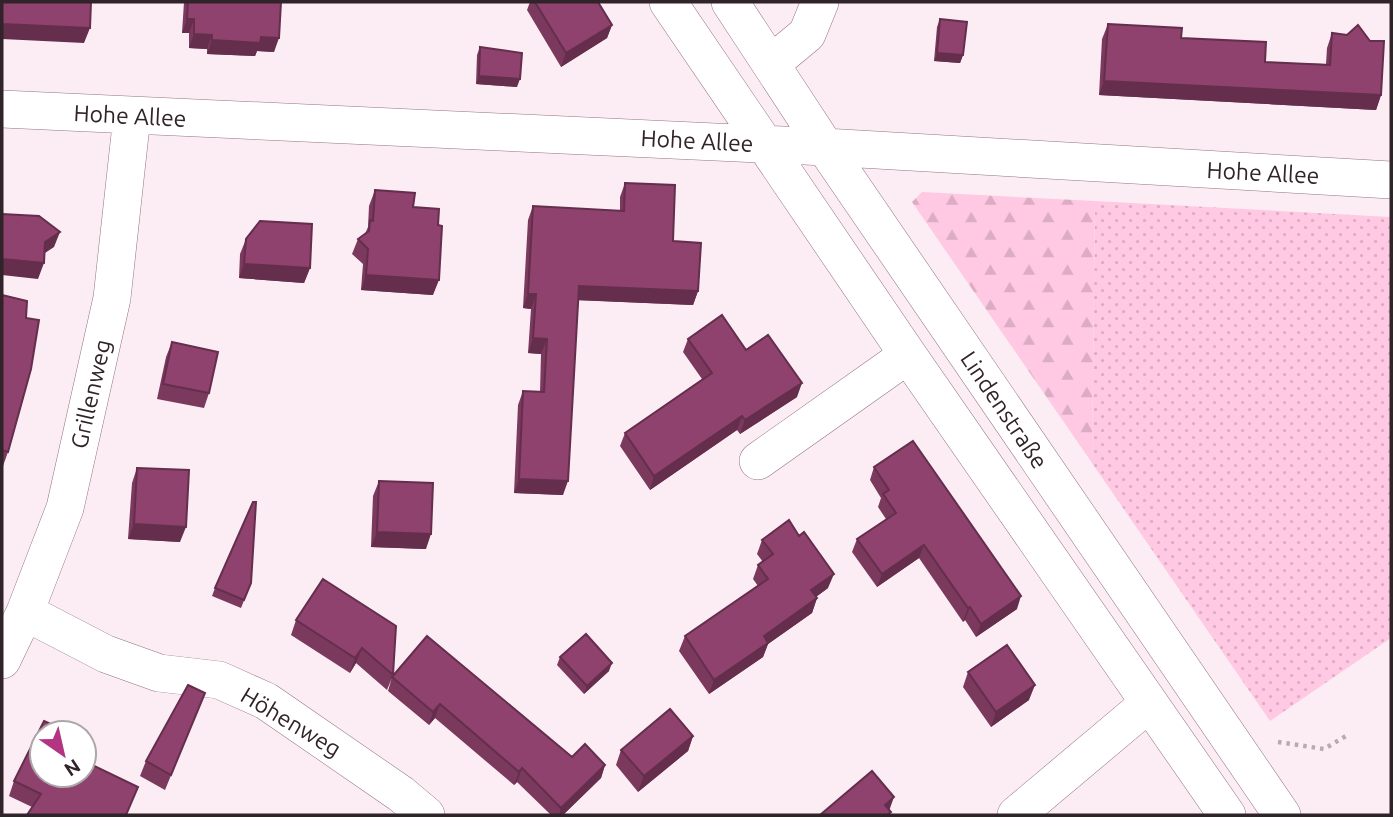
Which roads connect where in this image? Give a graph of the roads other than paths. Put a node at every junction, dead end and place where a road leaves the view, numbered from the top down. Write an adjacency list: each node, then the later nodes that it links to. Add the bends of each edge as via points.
1 (668, 2): 7 (street, Lindenstraße)
2 (730, 2): 4 (street, Lindenstraße)
3 (820, 2): 4 (street, via 807,34)
4 (772, 63): 8 (street, Lindenstraße)
5 (2, 109): 6 (street, Hohe Allee)
6 (132, 116): 7 (street, Hohe Allee); 12 (street, Grillenweg, via 113,298 65,508)
7 (765, 144): 8 (street, Hohe Allee); 10 (street, Lindenstraße)
8 (825, 147): 9 (street, Hohe Allee); 13 (street, Lindenstraße)
9 (1391, 180)
10 (908, 355): 11 (street); 15 (street, Lindenstraße)
11 (758, 461)
12 (26, 612): 14 (street, Grillenweg); 17 (street, Höhenweg, via 106,654 159,673 219,680 266,701)
13 (1162, 641): 15 (street); 20 (street, Lindenstraße)
14 (2, 660)
15 (1124, 669): 16 (street, Lindenstraße)
16 (1148, 704): 18 (street); 19 (street, Lindenstraße)
17 (426, 815)
18 (1016, 815)
19 (1227, 815)
20 (1282, 815)

